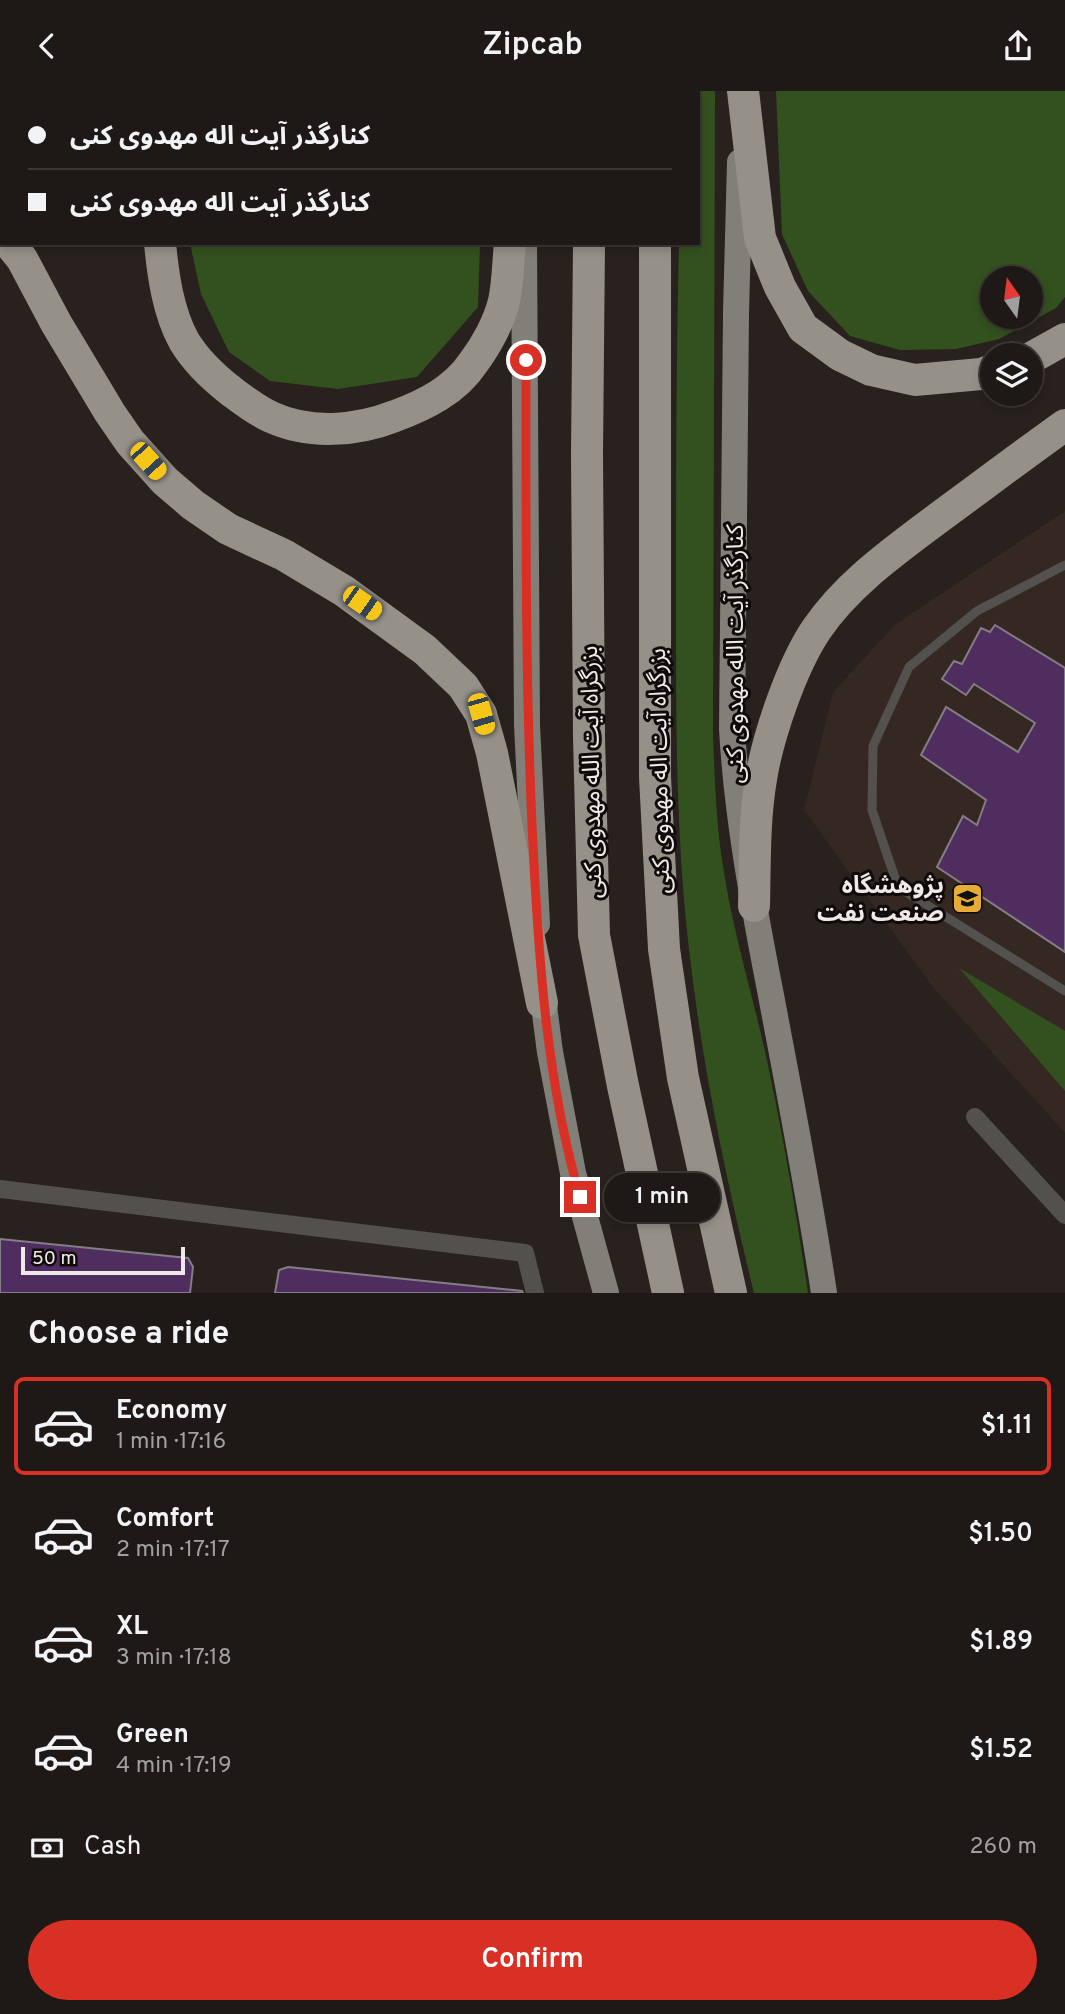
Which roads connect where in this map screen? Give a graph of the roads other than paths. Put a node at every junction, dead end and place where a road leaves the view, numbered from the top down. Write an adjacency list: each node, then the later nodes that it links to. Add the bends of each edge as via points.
1 (743, 91): 10 (highway, via 760,238 803,328 840,355 871,370 915,380); 13 (main road, کنارگذر آیت الله مهدوی کنی, via 732,729 736,790)
2 (11, 245): 15 (highway, via 110,413 165,481 228,529 344,591 416,642 463,687 481,714 492,753)
3 (160, 245): 4 (highway, via 163,273 184,341 211,376 271,417 338,430 407,412 455,384 473,364 503,303)
4 (510, 245)
5 (524, 245): 15 (main road, via 527,725)
6 (589, 245): 22 (highway, بزرگراه آیت الله مهدوی کنی, via 594,935)
7 (655, 245): 23 (highway, بزرگراه آیت اله مهدوی کنی, via 655,777 664,949 684,1078)
8 (1065, 339): 9 (highway)
9 (1043, 351)
10 (980, 374)
11 (1065, 425): 13 (highway, via 881,561 816,630 783,703 761,776)
12 (1065, 565): 14 (lane, via 977,611 909,667 873,746 872,810 898,887)
13 (754, 906): 19 (main road, کنارگذر آیت الله مهدوی کنی)
14 (1065, 992)
15 (542, 1003): 21 (main road, via 573,1173)
16 (975, 1117): 18 (street)
17 (0, 1189): 20 (street, via 525,1253)
18 (1065, 1215)
19 (825, 1286)
20 (535, 1293)
21 (606, 1293)
22 (668, 1293)
23 (731, 1293)

